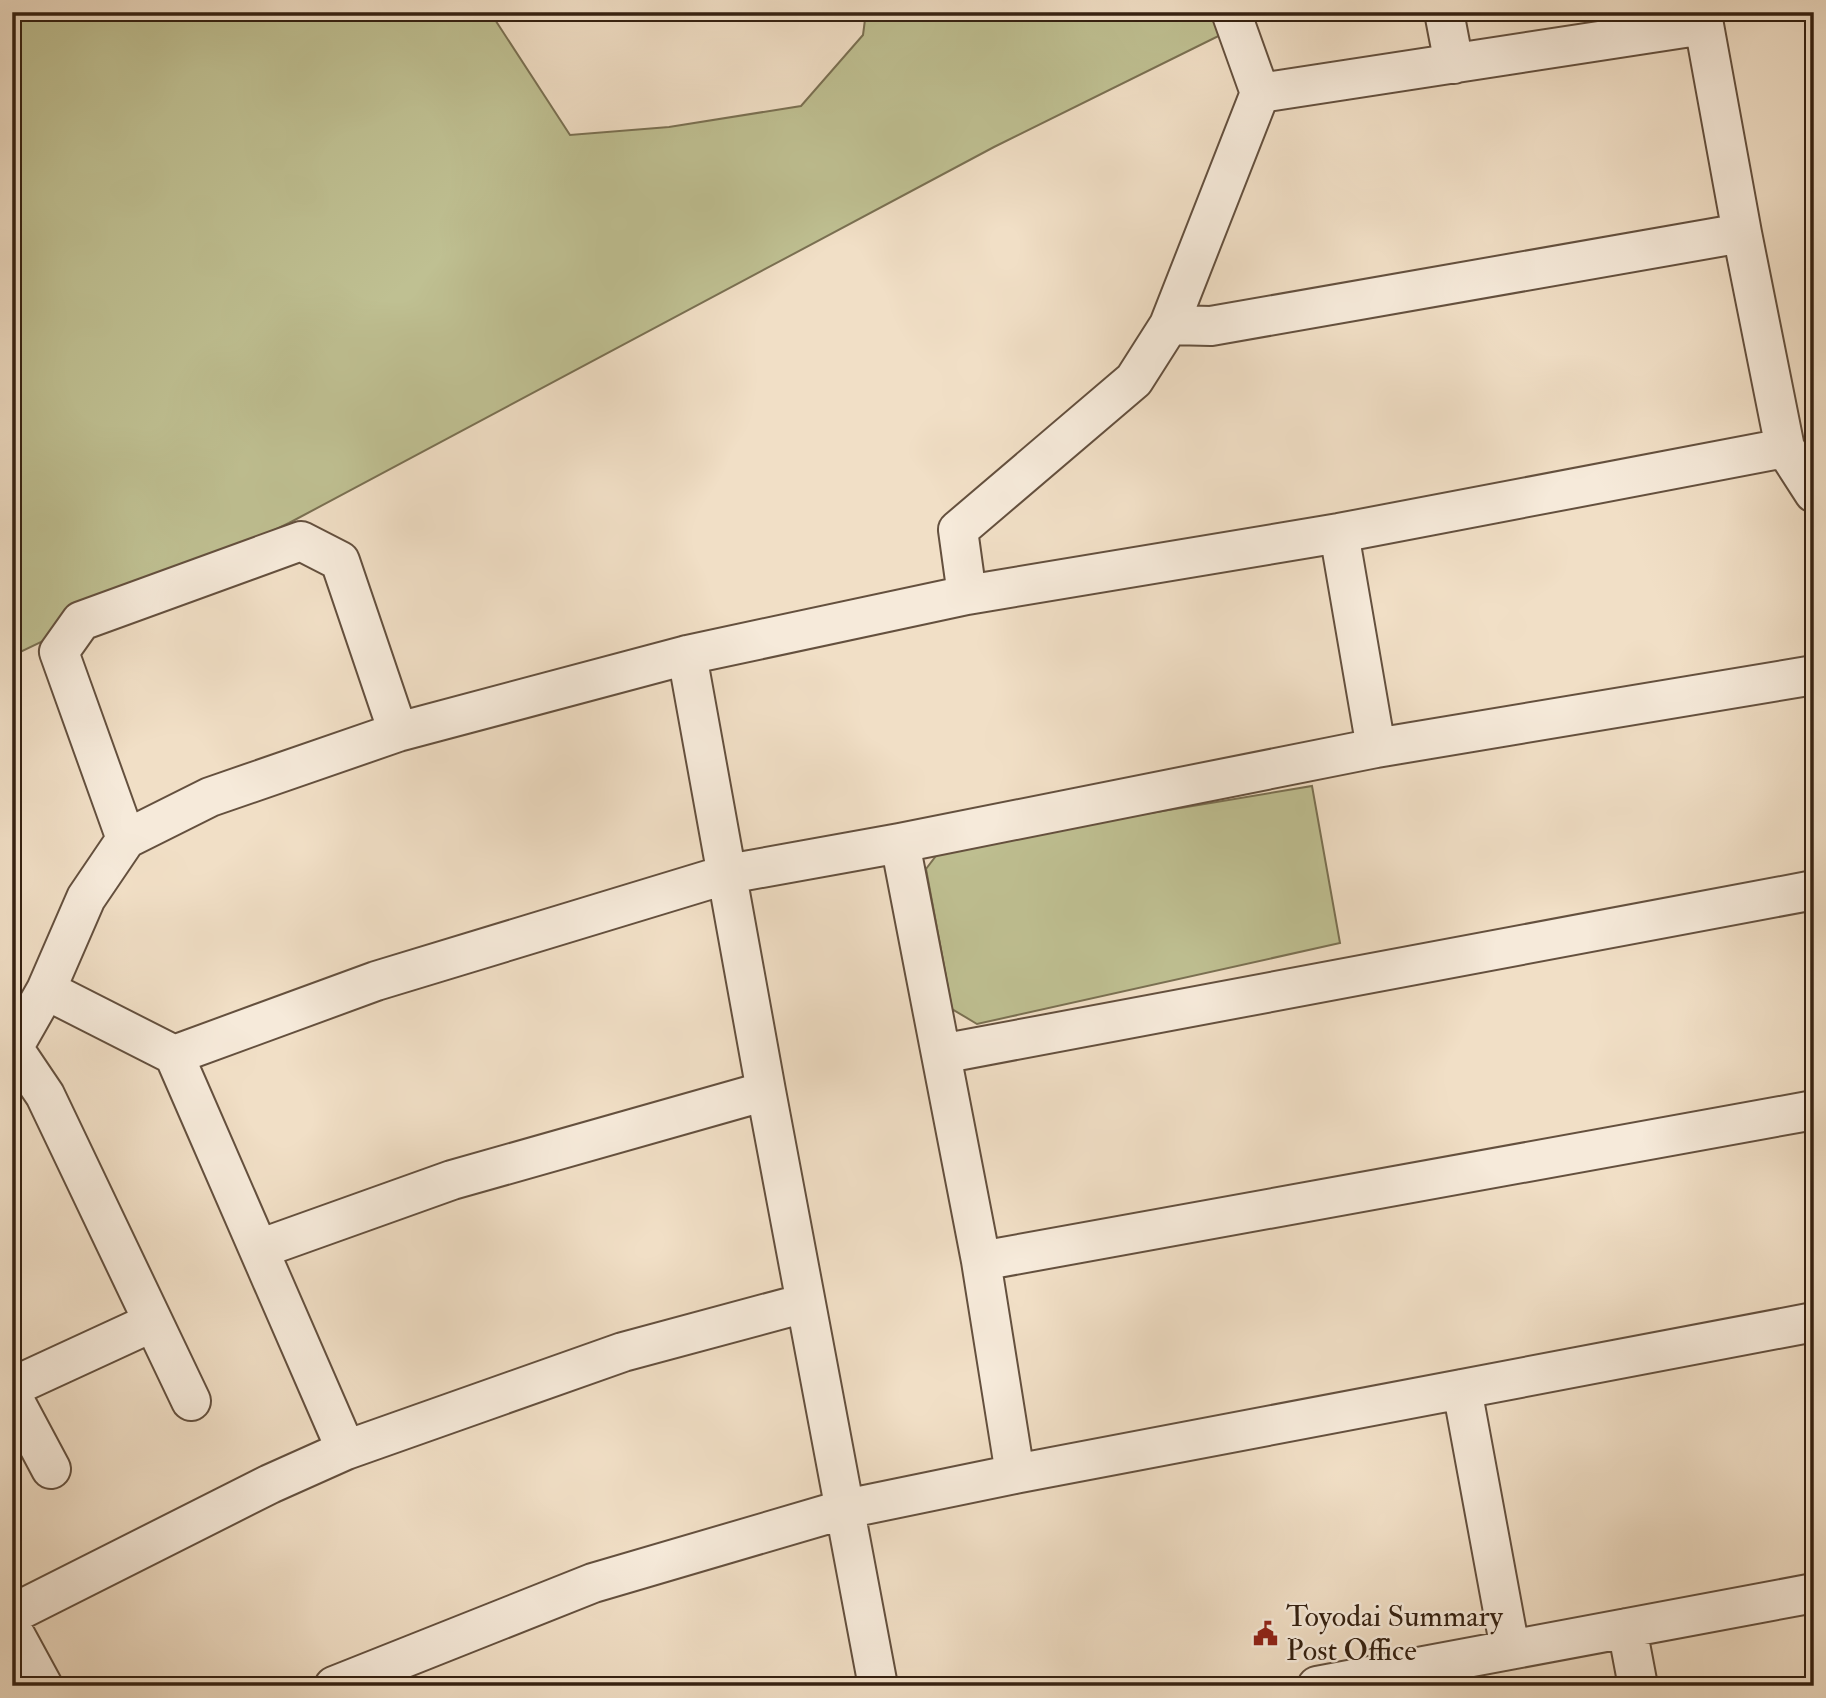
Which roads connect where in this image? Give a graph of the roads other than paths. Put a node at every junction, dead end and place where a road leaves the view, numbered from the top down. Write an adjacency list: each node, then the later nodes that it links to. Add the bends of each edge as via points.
1 (1231, 12): 4 (street)
2 (1444, 12): 3 (street)
3 (1454, 64): 4 (street); 5 (street, via 1704,25)
4 (1260, 93): 6 (street)
5 (1742, 233): 6 (street, via 1211,326); 7 (street)
6 (1169, 326): 10 (street, via 1134,380 958,530)
7 (1785, 448): 8 (street); 9 (street)
8 (1814, 493)
9 (1339, 533): 10 (street); 14 (street)
10 (967, 595): 11 (street)
11 (687, 655): 13 (street); 17 (street)
12 (1814, 675): 14 (street)
13 (398, 733): 15 (street, via 210,797); 15 (street, via 340,561 301,541 81,621 59,652)
14 (1376, 748): 16 (street)
15 (126, 839): 19 (street, via 86,898)
16 (900, 843): 17 (street); 21 (street)
17 (728, 874): 22 (street, via 376,981); 23 (street)
18 (1814, 890): 21 (street)
19 (46, 990): 20 (street); 22 (street)
20 (13, 1050): 28 (street, via 45,1095)
21 (941, 1054): 26 (street)
22 (174, 1055): 25 (street)
23 (766, 1091): 25 (street, via 452,1180); 27 (street)
24 (1814, 1110): 26 (street)
25 (259, 1249): 34 (street)
26 (981, 1261): 36 (street)
27 (805, 1303): 34 (street, via 623,1352); 37 (street)
28 (153, 1322): 30 (street); 33 (street)
29 (1814, 1322): 31 (street)
30 (12, 1387)
31 (1462, 1389): 36 (street); 42 (street)
32 (12, 1396): 35 (street)
33 (191, 1401)
34 (346, 1450): 39 (street)
35 (51, 1469)
36 (1015, 1474): 37 (street)
37 (845, 1509): 45 (street, via 593,1583); 46 (street)
38 (1814, 1593): 40 (street)
39 (12, 1614)
40 (1627, 1628): 42 (street); 48 (street)
41 (12, 1629): 44 (street)
42 (1510, 1649): 43 (street)
43 (1443, 1674): 47 (street)
44 (43, 1686)
45 (334, 1686)
46 (878, 1686)
47 (1317, 1686)
48 (1638, 1686)

